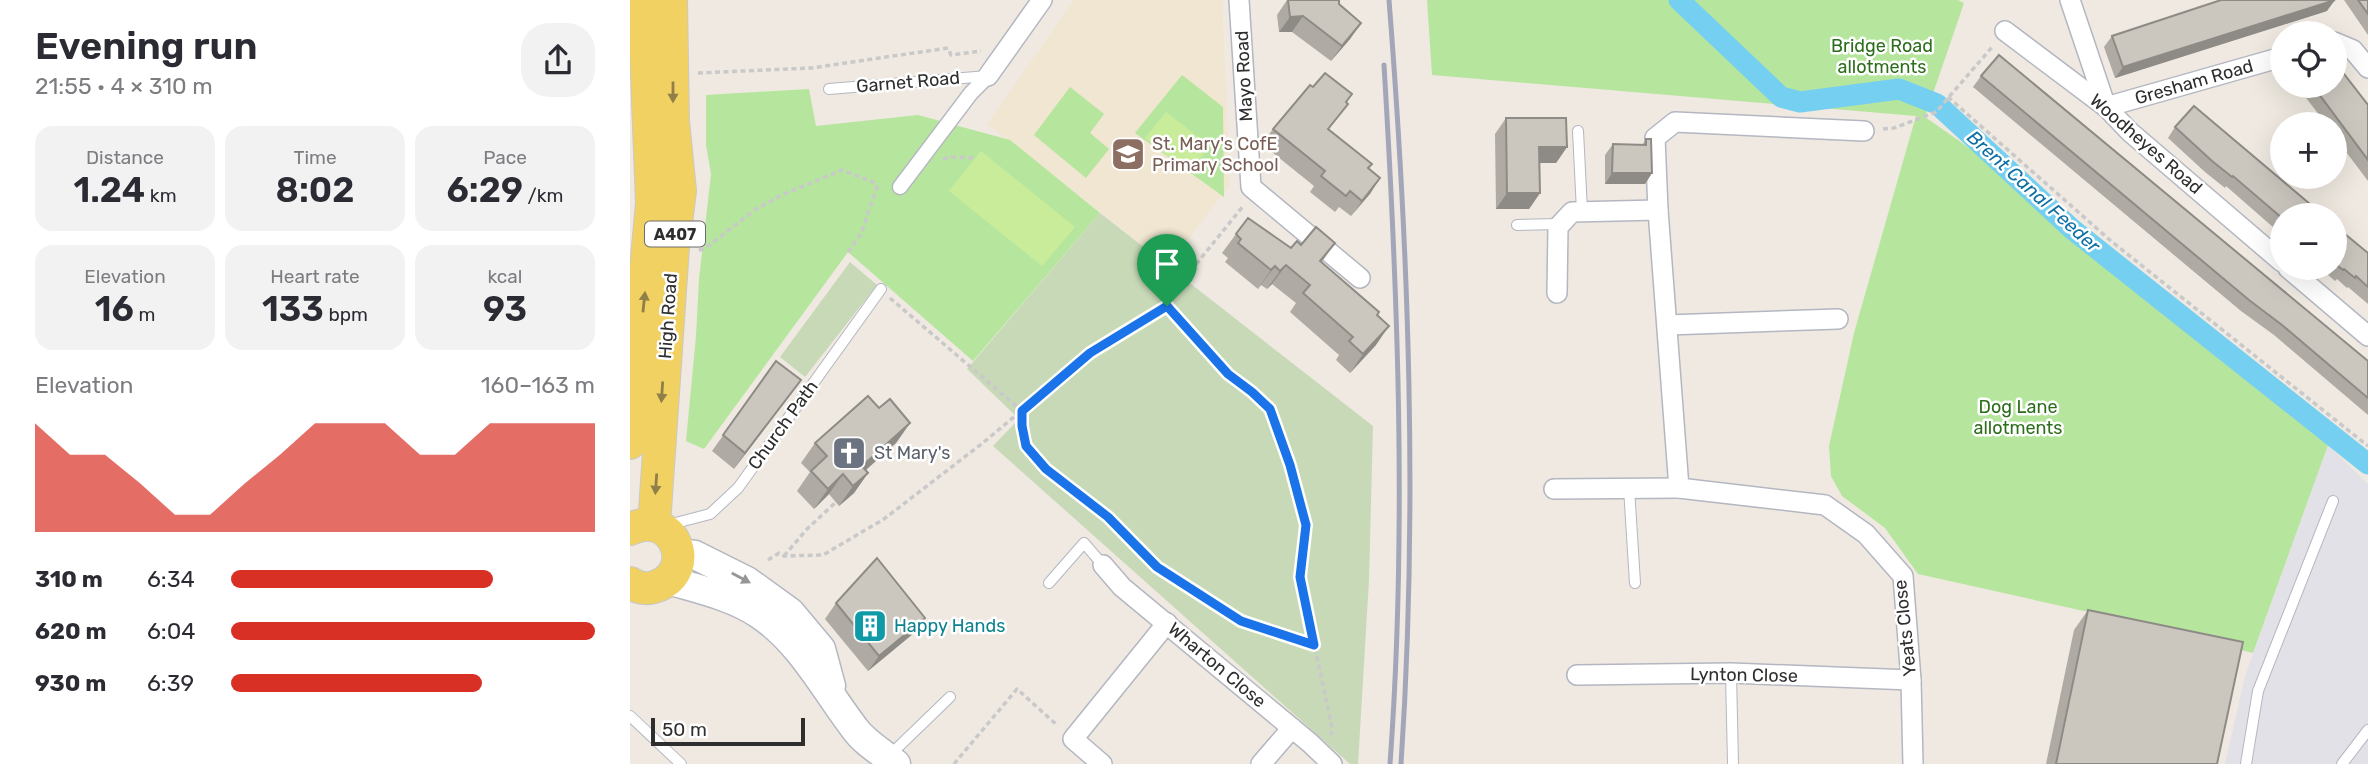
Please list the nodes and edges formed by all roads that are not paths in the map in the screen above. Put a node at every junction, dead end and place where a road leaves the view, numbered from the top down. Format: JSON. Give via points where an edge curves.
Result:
{"nodes":[{"id":1,"x":1042,"y":0,"type":"edge"},
{"id":2,"x":1239,"y":0,"type":"edge"},
{"id":3,"x":2070,"y":0,"type":"edge"},
{"id":4,"x":658,"y":12,"type":"edge"},
{"id":5,"x":2005,"y":31,"type":"road end"},
{"id":6,"x":2347,"y":47,"type":"edge"},
{"id":7,"x":2270,"y":60,"type":"edge"},
{"id":8,"x":2368,"y":68,"type":"edge"},
{"id":9,"x":988,"y":76,"type":"junction"},
{"id":10,"x":829,"y":89,"type":"dead end"},
{"id":11,"x":2106,"y":107,"type":"junction"},
{"id":12,"x":1578,"y":131,"type":"dead end"},
{"id":13,"x":1864,"y":131,"type":"road end"},
{"id":14,"x":900,"y":187,"type":"dead end"},
{"id":15,"x":1658,"y":210,"type":"junction"},
{"id":16,"x":1582,"y":211,"type":"junction"},
{"id":17,"x":1561,"y":224,"type":"junction"},
{"id":18,"x":1517,"y":225,"type":"dead end"},
{"id":19,"x":2270,"y":252,"type":"edge"},
{"id":20,"x":1360,"y":278,"type":"dead end"},
{"id":21,"x":2302,"y":280,"type":"edge"},
{"id":22,"x":881,"y":289,"type":"road end"},
{"id":23,"x":1557,"y":293,"type":"dead end"},
{"id":24,"x":1838,"y":319,"type":"dead end"},
{"id":25,"x":1668,"y":325,"type":"junction"},
{"id":26,"x":2368,"y":336,"type":"edge"},
{"id":27,"x":630,"y":443,"type":"edge"},
{"id":28,"x":1629,"y":488,"type":"junction"},
{"id":29,"x":1679,"y":488,"type":"junction"},
{"id":30,"x":1554,"y":489,"type":"dead end"},
{"id":31,"x":2333,"y":501,"type":"dead end"},
{"id":32,"x":658,"y":543,"type":"edge"},
{"id":33,"x":1103,"y":565,"type":"joint"},
{"id":34,"x":1049,"y":583,"type":"dead end"},
{"id":35,"x":1634,"y":583,"type":"dead end"},
{"id":36,"x":631,"y":586,"type":"edge"},
{"id":37,"x":1167,"y":623,"type":"junction"},
{"id":38,"x":1731,"y":673,"type":"junction"},
{"id":39,"x":1577,"y":675,"type":"dead end"},
{"id":40,"x":1911,"y":680,"type":"junction"},
{"id":41,"x":950,"y":697,"type":"dead end"},
{"id":42,"x":630,"y":716,"type":"edge"},
{"id":43,"x":1292,"y":728,"type":"junction"},
{"id":44,"x":2368,"y":730,"type":"edge"},
{"id":45,"x":892,"y":761,"type":"edge"},
{"id":46,"x":1331,"y":763,"type":"edge"},
{"id":47,"x":681,"y":764,"type":"edge"},
{"id":48,"x":1102,"y":764,"type":"edge"},
{"id":49,"x":1261,"y":764,"type":"edge"},
{"id":50,"x":1733,"y":764,"type":"edge"},
{"id":51,"x":1913,"y":764,"type":"edge"},
{"id":52,"x":2246,"y":764,"type":"edge"},
{"id":53,"x":2342,"y":764,"type":"edge"}],
"edges":[{"from":1,"to":9,"type":"street","name":"Garnet Road"},
{"from":2,"to":20,"type":"street","name":"Mayo Road","via":[[1251,187]]},
{"from":3,"to":11,"type":"street"},
{"from":27,"to":4,"type":"main road","name":"High Road","number":"A407","one_way":true,"via":[[652,204]]},
{"from":4,"to":32,"type":"main road","name":"High Road","number":"A407","one_way":true,"via":[[680,191],[672,260]]},
{"from":5,"to":11,"type":"street","name":"Woodheyes Road"},
{"from":6,"to":8,"type":"street"},
{"from":7,"to":11,"type":"street","name":"Gresham Road"},
{"from":9,"to":10,"type":"lane","name":"Garnet Road"},
{"from":9,"to":14,"type":"street","name":"Garnet Road"},
{"from":11,"to":19,"type":"street","name":"Woodheyes Road"},
{"from":12,"to":16,"type":"lane"},
{"from":13,"to":15,"type":"street","via":[[1675,122],[1655,138]]},
{"from":15,"to":16,"type":"street"},
{"from":15,"to":25,"type":"street"},
{"from":16,"to":17,"type":"street","via":[[1572,212]]},
{"from":17,"to":18,"type":"lane"},
{"from":17,"to":23,"type":"street"},
{"from":21,"to":26,"type":"street"},
{"from":22,"to":32,"type":"lane","name":"Church Path","via":[[738,488],[710,514]]},
{"from":24,"to":25,"type":"street"},
{"from":25,"to":29,"type":"street"},
{"from":28,"to":29,"type":"street","name":"Yeats Close"},
{"from":28,"to":30,"type":"street","name":"Yeats Close"},
{"from":28,"to":35,"type":"lane"},
{"from":29,"to":40,"type":"street","name":"Yeats Close","via":[[1825,505],[1866,534],[1903,576]]},
{"from":31,"to":52,"type":"lane","via":[[2259,691]]},
{"from":32,"to":36,"type":"main road","via":[[651,588]]},
{"from":32,"to":45,"type":"main road","via":[[747,581],[790,612],[821,649],[833,695],[857,732]]},
{"from":33,"to":34,"type":"lane","via":[[1084,543]]},
{"from":33,"to":37,"type":"street","name":"Wharton Close","via":[[1122,587]]},
{"from":37,"to":43,"type":"street","name":"Wharton Close"},
{"from":37,"to":48,"type":"street","via":[[1073,739]]},
{"from":38,"to":39,"type":"street","name":"Lynton Close"},
{"from":38,"to":40,"type":"street","name":"Lynton Close"},
{"from":38,"to":50,"type":"lane"},
{"from":40,"to":51,"type":"street","name":"Yeats Close"},
{"from":41,"to":45,"type":"lane"},
{"from":42,"to":47,"type":"lane"},
{"from":43,"to":46,"type":"street","name":"Wharton Close"},
{"from":43,"to":49,"type":"street"},
{"from":44,"to":53,"type":"lane"}]}
